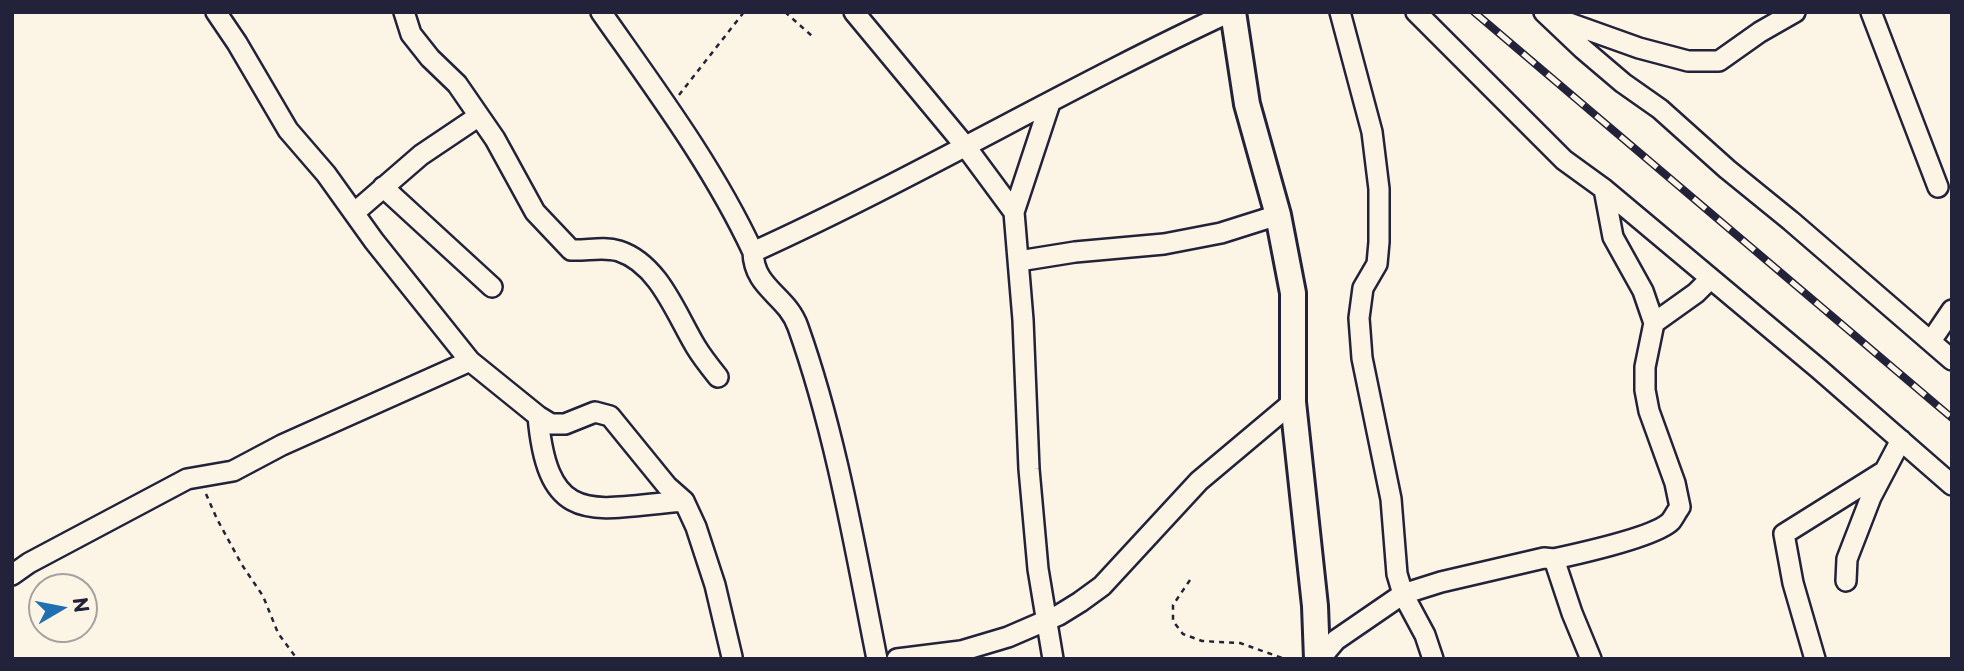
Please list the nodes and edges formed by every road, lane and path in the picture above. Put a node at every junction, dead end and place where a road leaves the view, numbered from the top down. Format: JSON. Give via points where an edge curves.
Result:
{"nodes":[{"id":1,"x":216,"y":12,"type":"edge"},
{"id":2,"x":404,"y":12,"type":"edge"},
{"id":3,"x":601,"y":12,"type":"edge"},
{"id":4,"x":744,"y":12,"type":"edge"},
{"id":5,"x":785,"y":12,"type":"edge"},
{"id":6,"x":853,"y":12,"type":"edge"},
{"id":7,"x":1231,"y":12,"type":"edge"},
{"id":8,"x":1340,"y":12,"type":"edge"},
{"id":9,"x":1416,"y":12,"type":"edge"},
{"id":10,"x":1795,"y":12,"type":"edge"},
{"id":11,"x":1871,"y":12,"type":"edge"},
{"id":12,"x":1547,"y":14,"type":"edge"},
{"id":13,"x":812,"y":36,"type":"dead end"},
{"id":14,"x":1051,"y":103,"type":"junction"},
{"id":15,"x":669,"y":109,"type":"junction"},
{"id":16,"x":479,"y":116,"type":"junction"},
{"id":17,"x":966,"y":147,"type":"junction"},
{"id":18,"x":383,"y":187,"type":"junction"},
{"id":19,"x":1938,"y":187,"type":"dead end"},
{"id":20,"x":1604,"y":189,"type":"junction"},
{"id":21,"x":1014,"y":212,"type":"junction"},
{"id":22,"x":354,"y":213,"type":"junction"},
{"id":23,"x":1278,"y":215,"type":"junction"},
{"id":24,"x":753,"y":252,"type":"junction"},
{"id":25,"x":1019,"y":261,"type":"junction"},
{"id":26,"x":1710,"y":279,"type":"junction"},
{"id":27,"x":492,"y":287,"type":"dead end"},
{"id":28,"x":1952,"y":310,"type":"edge"},
{"id":29,"x":1654,"y":323,"type":"junction"},
{"id":30,"x":1931,"y":341,"type":"junction"},
{"id":31,"x":1952,"y":359,"type":"edge"},
{"id":32,"x":470,"y":361,"type":"junction"},
{"id":33,"x":718,"y":377,"type":"dead end"},
{"id":34,"x":1293,"y":402,"type":"junction"},
{"id":35,"x":538,"y":416,"type":"junction"},
{"id":36,"x":1901,"y":440,"type":"junction"},
{"id":37,"x":1883,"y":472,"type":"junction"},
{"id":38,"x":199,"y":477,"type":"junction"},
{"id":39,"x":1952,"y":485,"type":"edge"},
{"id":40,"x":684,"y":500,"type":"junction"},
{"id":41,"x":1554,"y":559,"type":"junction"},
{"id":42,"x":12,"y":575,"type":"edge"},
{"id":43,"x":1190,"y":580,"type":"dead end"},
{"id":44,"x":1846,"y":581,"type":"dead end"},
{"id":45,"x":1403,"y":594,"type":"junction"},
{"id":46,"x":1045,"y":621,"type":"junction"},
{"id":47,"x":730,"y":658,"type":"edge"},
{"id":48,"x":297,"y":659,"type":"edge"},
{"id":49,"x":877,"y":659,"type":"edge"},
{"id":50,"x":897,"y":659,"type":"edge"},
{"id":51,"x":1052,"y":659,"type":"edge"},
{"id":52,"x":1285,"y":659,"type":"edge"},
{"id":53,"x":1318,"y":659,"type":"edge"},
{"id":54,"x":1433,"y":659,"type":"edge"},
{"id":55,"x":1591,"y":659,"type":"edge"},
{"id":56,"x":1815,"y":659,"type":"edge"}],
"edges":[{"from":1,"to":22,"type":"street","via":[[288,130]]},
{"from":2,"to":16,"type":"street","via":[[411,34]]},
{"from":3,"to":15,"type":"street"},
{"from":4,"to":15,"type":"path"},
{"from":5,"to":13,"type":"path"},
{"from":6,"to":17,"type":"street"},
{"from":7,"to":14,"type":"street"},
{"from":7,"to":23,"type":"street","via":[[1247,104]]},
{"from":8,"to":45,"type":"street","via":[[1372,132],[1379,189],[1377,264],[1363,288],[1359,318],[1362,358],[1391,499],[1396,574]]},
{"from":9,"to":20,"type":"street","via":[[1564,160]]},
{"from":10,"to":12,"type":"street","via":[[1719,61],[1688,61],[1639,48]]},
{"from":11,"to":19,"type":"street"},
{"from":12,"to":30,"type":"street"},
{"from":14,"to":17,"type":"street"},
{"from":14,"to":21,"type":"street"},
{"from":15,"to":24,"type":"street","via":[[737,216]]},
{"from":16,"to":18,"type":"street"},
{"from":16,"to":33,"type":"street","via":[[535,212],[552,232],[571,250],[617,250],[640,262]]},
{"from":17,"to":21,"type":"street"},
{"from":17,"to":24,"type":"street"},
{"from":18,"to":22,"type":"street"},
{"from":18,"to":27,"type":"street"},
{"from":20,"to":26,"type":"street"},
{"from":20,"to":29,"type":"street","via":[[1613,237],[1643,291]]},
{"from":21,"to":25,"type":"street"},
{"from":22,"to":32,"type":"street"},
{"from":23,"to":25,"type":"street","via":[[1164,244]]},
{"from":23,"to":34,"type":"street","via":[[1293,293]]},
{"from":24,"to":49,"type":"street","via":[[760,280],[792,313],[815,380]]},
{"from":25,"to":46,"type":"street","via":[[1029,469]]},
{"from":26,"to":29,"type":"street"},
{"from":26,"to":36,"type":"street"},
{"from":28,"to":30,"type":"street"},
{"from":29,"to":41,"type":"street","via":[[1645,390],[1680,507],[1670,523],[1652,531]]},
{"from":30,"to":31,"type":"street"},
{"from":32,"to":35,"type":"street"},
{"from":32,"to":38,"type":"street","via":[[282,444],[233,471]]},
{"from":34,"to":46,"type":"street","via":[[1199,481],[1102,586]]},
{"from":34,"to":53,"type":"street"},
{"from":35,"to":40,"type":"street","via":[[557,425],[595,412],[610,416],[667,486]]},
{"from":35,"to":40,"type":"street","via":[[540,442],[554,485],[572,500],[603,509]]},
{"from":36,"to":37,"type":"street"},
{"from":36,"to":39,"type":"street"},
{"from":37,"to":44,"type":"street","via":[[1847,559]]},
{"from":37,"to":56,"type":"street","via":[[1784,534]]},
{"from":38,"to":42,"type":"street","via":[[187,479]]},
{"from":38,"to":48,"type":"path","via":[[217,519]]},
{"from":40,"to":47,"type":"street","via":[[715,585]]},
{"from":41,"to":45,"type":"street"},
{"from":41,"to":55,"type":"street"},
{"from":43,"to":52,"type":"path","via":[[1173,605],[1173,621],[1183,634],[1207,642],[1250,645]]},
{"from":45,"to":53,"type":"street","via":[[1336,640]]},
{"from":45,"to":54,"type":"street"},
{"from":46,"to":50,"type":"street","via":[[961,652]]},
{"from":46,"to":51,"type":"street"}]}
